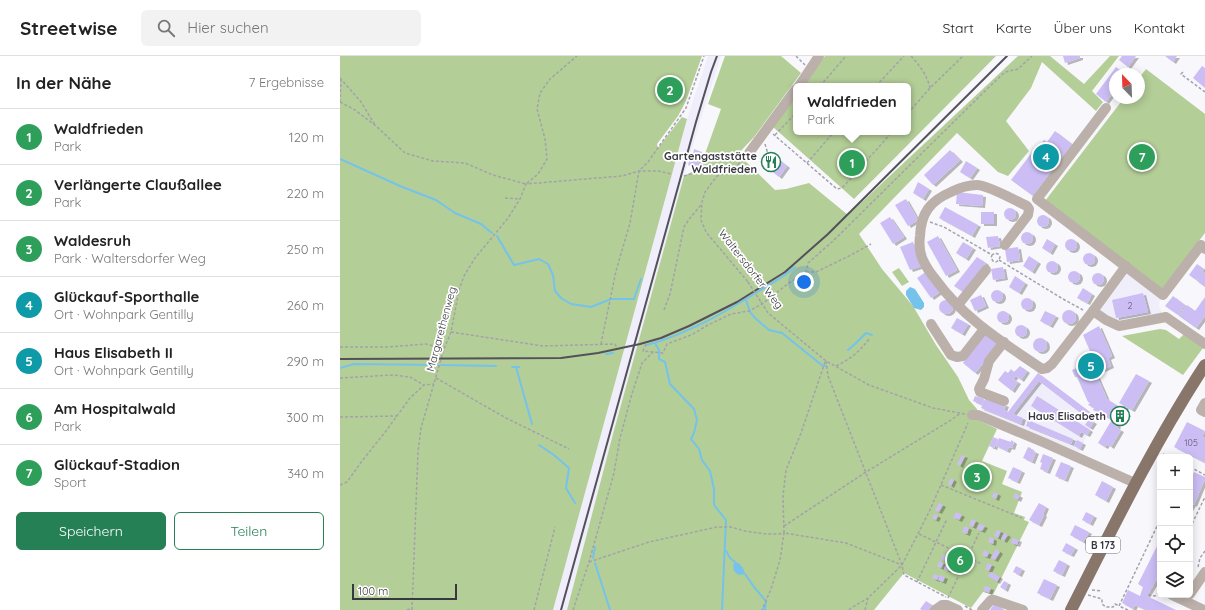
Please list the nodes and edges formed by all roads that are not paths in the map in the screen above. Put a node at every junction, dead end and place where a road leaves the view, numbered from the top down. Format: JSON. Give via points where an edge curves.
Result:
{"nodes":[{"id":1,"x":820,"y":56,"type":"edge"},
{"id":2,"x":800,"y":83,"type":"edge"},
{"id":3,"x":793,"y":94,"type":"edge"},
{"id":4,"x":1106,"y":108,"type":"dead end"},
{"id":5,"x":749,"y":153,"type":"road end"},
{"id":6,"x":1037,"y":199,"type":"junction"},
{"id":7,"x":1027,"y":206,"type":"junction"},
{"id":8,"x":1204,"y":244,"type":"edge"},
{"id":9,"x":1005,"y":245,"type":"dead end"},
{"id":10,"x":1126,"y":266,"type":"junction"},
{"id":11,"x":986,"y":270,"type":"dead end"},
{"id":12,"x":958,"y":305,"type":"junction"},
{"id":13,"x":1093,"y":312,"type":"junction"},
{"id":14,"x":930,"y":324,"type":"dead end"},
{"id":15,"x":984,"y":329,"type":"junction"},
{"id":16,"x":1004,"y":342,"type":"junction"},
{"id":17,"x":1205,"y":344,"type":"edge"},
{"id":18,"x":1205,"y":365,"type":"edge"},
{"id":19,"x":1004,"y":401,"type":"dead end"},
{"id":20,"x":1205,"y":403,"type":"edge"},
{"id":21,"x":1205,"y":412,"type":"edge"},
{"id":22,"x":972,"y":415,"type":"road end"},
{"id":23,"x":1135,"y":483,"type":"junction"},
{"id":24,"x":1204,"y":574,"type":"edge"},
{"id":25,"x":1193,"y":590,"type":"edge"},
{"id":26,"x":1189,"y":598,"type":"edge"},
{"id":27,"x":959,"y":606,"type":"edge"},
{"id":28,"x":1073,"y":609,"type":"edge"},
{"id":29,"x":935,"y":610,"type":"edge"},
{"id":30,"x":982,"y":610,"type":"edge"},
{"id":31,"x":1020,"y":610,"type":"edge"},
{"id":32,"x":1204,"y":610,"type":"edge"}],
"edges":[{"from":1,"to":2,"type":"street"},
{"from":3,"to":5,"type":"street","via":[[771,132]]},
{"from":4,"to":6,"type":"street"},
{"from":6,"to":7,"type":"street"},
{"from":6,"to":10,"type":"street"},
{"from":7,"to":9,"type":"street","via":[[1028,215]]},
{"from":7,"to":12,"type":"street","via":[[988,188],[970,185],[941,196],[929,208],[920,231],[919,248],[922,260],[943,290]]},
{"from":8,"to":10,"type":"street","via":[[1163,295]]},
{"from":10,"to":13,"type":"street"},
{"from":11,"to":12,"type":"street"},
{"from":12,"to":15,"type":"street"},
{"from":13,"to":16,"type":"street","via":[[1047,368],[1042,369]]},
{"from":13,"to":17,"type":"street","via":[[1119,326],[1166,317]]},
{"from":14,"to":15,"type":"street","via":[[951,355],[957,357],[963,356]]},
{"from":15,"to":16,"type":"street"},
{"from":16,"to":19,"type":"street","via":[[989,361],[979,390]]},
{"from":18,"to":23,"type":"main road","number":"B 173"},
{"from":20,"to":21,"type":"street","via":[[1201,410]]},
{"from":22,"to":23,"type":"street","via":[[978,415]]},
{"from":23,"to":28,"type":"main road","number":"B 173"},
{"from":24,"to":25,"type":"street"},
{"from":26,"to":32,"type":"street"},
{"from":27,"to":29,"type":"street","via":[[942,605]]},
{"from":30,"to":31,"type":"street","via":[[991,600]]}]}
